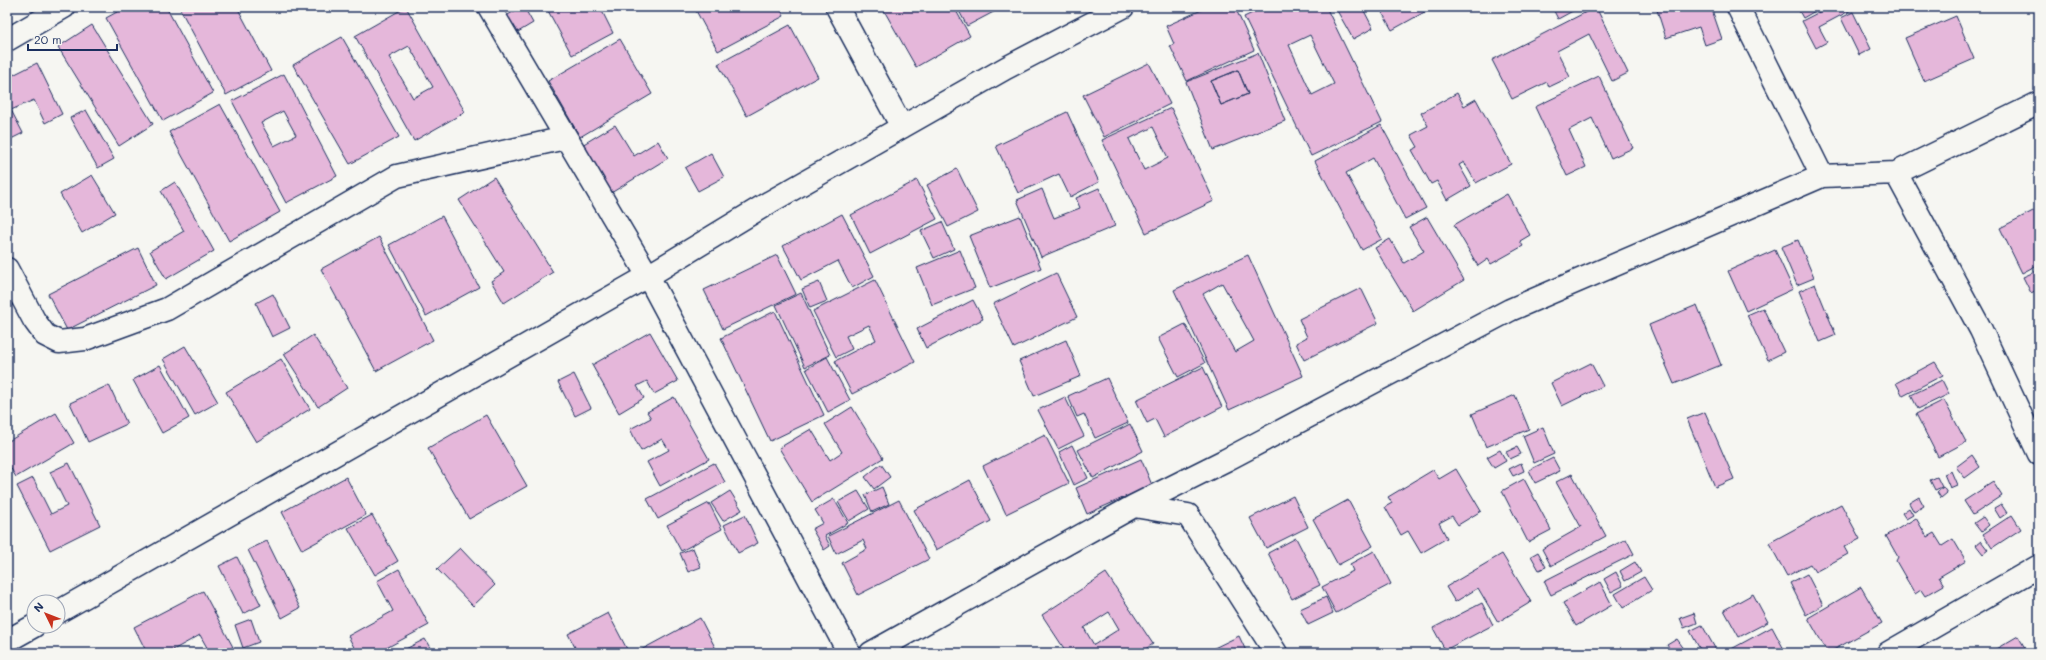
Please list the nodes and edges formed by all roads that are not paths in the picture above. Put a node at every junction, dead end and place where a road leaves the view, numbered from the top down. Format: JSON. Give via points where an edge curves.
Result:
{"nodes":[{"id":1,"x":64,"y":7,"type":"edge"},
{"id":2,"x":489,"y":7,"type":"edge"},
{"id":3,"x":837,"y":7,"type":"edge"},
{"id":4,"x":1122,"y":7,"type":"edge"},
{"id":5,"x":1738,"y":7,"type":"edge"},
{"id":6,"x":7,"y":40,"type":"edge"},
{"id":7,"x":2039,"y":104,"type":"edge"},
{"id":8,"x":902,"y":127,"type":"junction"},
{"id":9,"x":565,"y":138,"type":"junction"},
{"id":10,"x":1896,"y":173,"type":"junction"},
{"id":11,"x":1822,"y":176,"type":"junction"},
{"id":12,"x":7,"y":269,"type":"edge"},
{"id":13,"x":648,"y":276,"type":"junction"},
{"id":14,"x":2039,"y":454,"type":"edge"},
{"id":15,"x":1134,"y":506,"type":"junction"},
{"id":16,"x":2039,"y":566,"type":"edge"},
{"id":17,"x":66,"y":607,"type":"edge"},
{"id":18,"x":26,"y":630,"type":"edge"},
{"id":19,"x":7,"y":641,"type":"edge"},
{"id":20,"x":849,"y":653,"type":"edge"},
{"id":21,"x":871,"y":653,"type":"edge"},
{"id":22,"x":1276,"y":653,"type":"edge"},
{"id":23,"x":1888,"y":653,"type":"edge"}],
"edges":[{"from":1,"to":6,"type":"street"},
{"from":2,"to":9,"type":"street"},
{"from":3,"to":8,"type":"street"},
{"from":4,"to":8,"type":"street"},
{"from":5,"to":11,"type":"street"},
{"from":7,"to":10,"type":"street"},
{"from":8,"to":13,"type":"street","via":[[770,202]]},
{"from":9,"to":12,"type":"street","via":[[397,176],[167,309],[85,339],[59,342],[45,335],[34,320]]},
{"from":9,"to":13,"type":"street"},
{"from":10,"to":11,"type":"street"},
{"from":10,"to":14,"type":"street","via":[[1981,330]]},
{"from":11,"to":15,"type":"street","via":[[1510,310]]},
{"from":13,"to":17,"type":"street"},
{"from":13,"to":20,"type":"street"},
{"from":15,"to":21,"type":"street"},
{"from":15,"to":22,"type":"street","via":[[1188,515]]},
{"from":16,"to":23,"type":"street"},
{"from":18,"to":19,"type":"street"}]}
